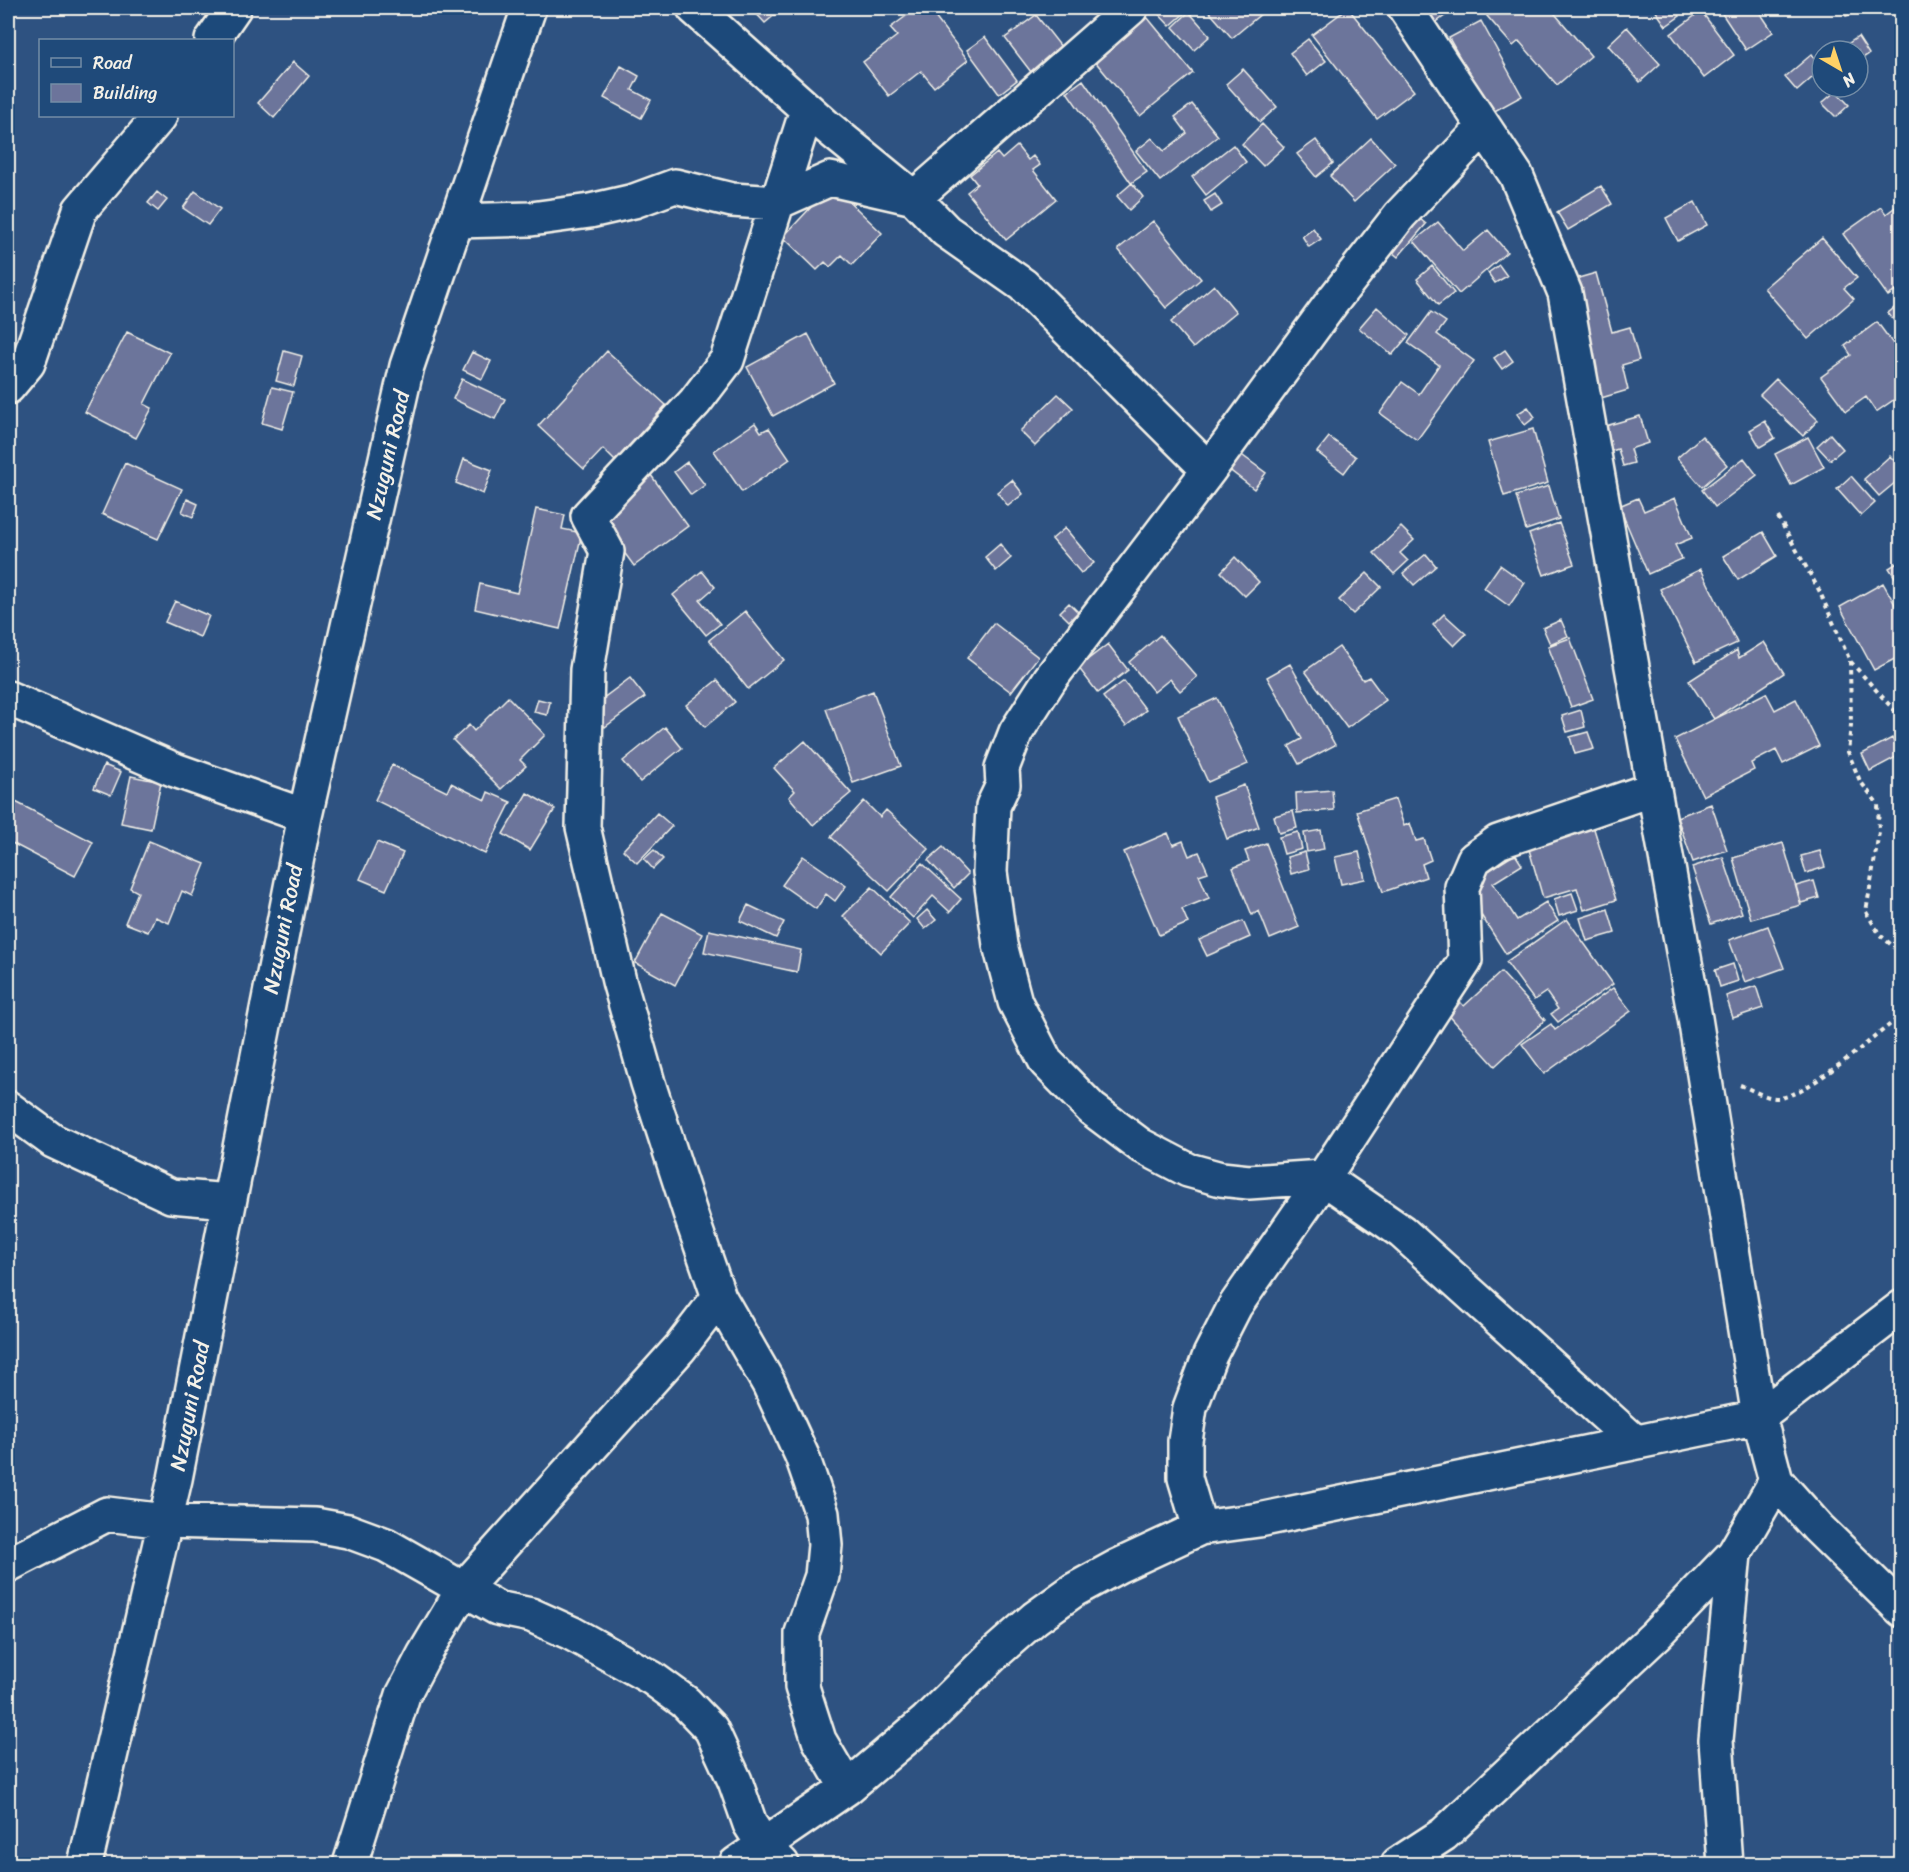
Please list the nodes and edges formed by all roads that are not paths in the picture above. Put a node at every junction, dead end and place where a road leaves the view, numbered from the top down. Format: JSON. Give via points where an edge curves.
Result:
{"nodes":[{"id":1,"x":234,"y":8,"type":"edge"},
{"id":2,"x":529,"y":8,"type":"edge"},
{"id":3,"x":694,"y":8,"type":"edge"},
{"id":4,"x":1131,"y":8,"type":"edge"},
{"id":5,"x":1405,"y":8,"type":"edge"},
{"id":6,"x":213,"y":39,"type":"edge"},
{"id":7,"x":807,"y":110,"type":"junction"},
{"id":8,"x":159,"y":117,"type":"edge"},
{"id":9,"x":1484,"y":127,"type":"junction"},
{"id":10,"x":914,"y":198,"type":"junction"},
{"id":11,"x":776,"y":203,"type":"junction"},
{"id":12,"x":456,"y":221,"type":"junction"},
{"id":13,"x":8,"y":387,"type":"edge"},
{"id":14,"x":1209,"y":470,"type":"junction"},
{"id":15,"x":8,"y":698,"type":"edge"},
{"id":16,"x":1653,"y":789,"type":"junction"},
{"id":17,"x":305,"y":816,"type":"junction"},
{"id":18,"x":8,"y":1108,"type":"edge"},
{"id":19,"x":1322,"y":1177,"type":"junction"},
{"id":20,"x":228,"y":1201,"type":"junction"},
{"id":21,"x":719,"y":1297,"type":"junction"},
{"id":22,"x":1902,"y":1307,"type":"edge"},
{"id":23,"x":1759,"y":1417,"type":"junction"},
{"id":24,"x":1634,"y":1441,"type":"junction"},
{"id":25,"x":1776,"y":1481,"type":"junction"},
{"id":26,"x":165,"y":1521,"type":"junction"},
{"id":27,"x":1200,"y":1528,"type":"junction"},
{"id":28,"x":1734,"y":1554,"type":"junction"},
{"id":29,"x":8,"y":1565,"type":"edge"},
{"id":30,"x":464,"y":1588,"type":"junction"},
{"id":31,"x":1902,"y":1610,"type":"edge"},
{"id":32,"x":847,"y":1788,"type":"junction"},
{"id":33,"x":773,"y":1855,"type":"edge"},
{"id":34,"x":86,"y":1864,"type":"edge"},
{"id":35,"x":350,"y":1864,"type":"edge"},
{"id":36,"x":736,"y":1864,"type":"edge"},
{"id":37,"x":1398,"y":1864,"type":"edge"},
{"id":38,"x":1725,"y":1864,"type":"edge"}],
"edges":[{"from":1,"to":6,"type":"street"},
{"from":2,"to":12,"type":"street","name":"Nzuguni Road"},
{"from":3,"to":7,"type":"street"},
{"from":4,"to":10,"type":"street"},
{"from":5,"to":9,"type":"street"},
{"from":7,"to":10,"type":"street"},
{"from":7,"to":11,"type":"street"},
{"from":8,"to":13,"type":"street","via":[[80,210],[28,363]]},
{"from":9,"to":14,"type":"street","via":[[1400,215]]},
{"from":9,"to":16,"type":"street","via":[[1516,175],[1565,292]]},
{"from":10,"to":11,"type":"street","via":[[830,178]]},
{"from":10,"to":14,"type":"street","via":[[946,231],[1023,285]]},
{"from":11,"to":12,"type":"street","via":[[732,200],[675,186],[590,211],[531,219]]},
{"from":11,"to":21,"type":"street","via":[[770,233],[728,360],[695,402],[588,516],[607,551],[587,670],[583,826],[598,900],[648,1083]]},
{"from":12,"to":17,"type":"street","name":"Nzuguni Road","via":[[407,366]]},
{"from":14,"to":19,"type":"street","via":[[1050,679],[1016,732],[1002,768],[1003,785],[993,806],[990,872],[1000,945],[1015,1002],[1046,1062],[1114,1127],[1188,1170],[1221,1179],[1249,1182]]},
{"from":15,"to":17,"type":"street","via":[[175,770]]},
{"from":16,"to":19,"type":"street","via":[[1498,842],[1474,859],[1462,887],[1465,962]]},
{"from":16,"to":23,"type":"street","via":[[1704,1072]]},
{"from":17,"to":20,"type":"street","name":"Nzuguni Road"},
{"from":18,"to":20,"type":"street","via":[[53,1141],[171,1196]]},
{"from":19,"to":24,"type":"street","via":[[1402,1232]]},
{"from":19,"to":27,"type":"street","via":[[1235,1306],[1210,1355],[1190,1408],[1185,1479]]},
{"from":20,"to":26,"type":"street","name":"Nzuguni Road"},
{"from":21,"to":30,"type":"street","via":[[680,1348]]},
{"from":21,"to":32,"type":"street","via":[[769,1384],[802,1456],[822,1514],[822,1576],[802,1633],[802,1688],[819,1740]]},
{"from":22,"to":23,"type":"street"},
{"from":23,"to":24,"type":"street"},
{"from":23,"to":25,"type":"street"},
{"from":24,"to":27,"type":"street","via":[[1259,1520]]},
{"from":25,"to":28,"type":"street"},
{"from":25,"to":31,"type":"street"},
{"from":26,"to":29,"type":"street","via":[[107,1514]]},
{"from":26,"to":30,"type":"street","via":[[315,1525],[348,1531],[386,1545]]},
{"from":26,"to":34,"type":"street","name":"Nzuguni Road"},
{"from":27,"to":32,"type":"street","via":[[1074,1590],[1035,1618],[926,1721]]},
{"from":28,"to":37,"type":"street","via":[[1516,1769],[1444,1834]]},
{"from":28,"to":38,"type":"street","via":[[1716,1740]]},
{"from":30,"to":33,"type":"street","via":[[497,1608],[531,1615],[571,1633],[652,1678],[685,1702],[711,1729],[750,1824]]},
{"from":30,"to":35,"type":"street","via":[[403,1695]]},
{"from":32,"to":33,"type":"street"},
{"from":33,"to":36,"type":"street"}]}
